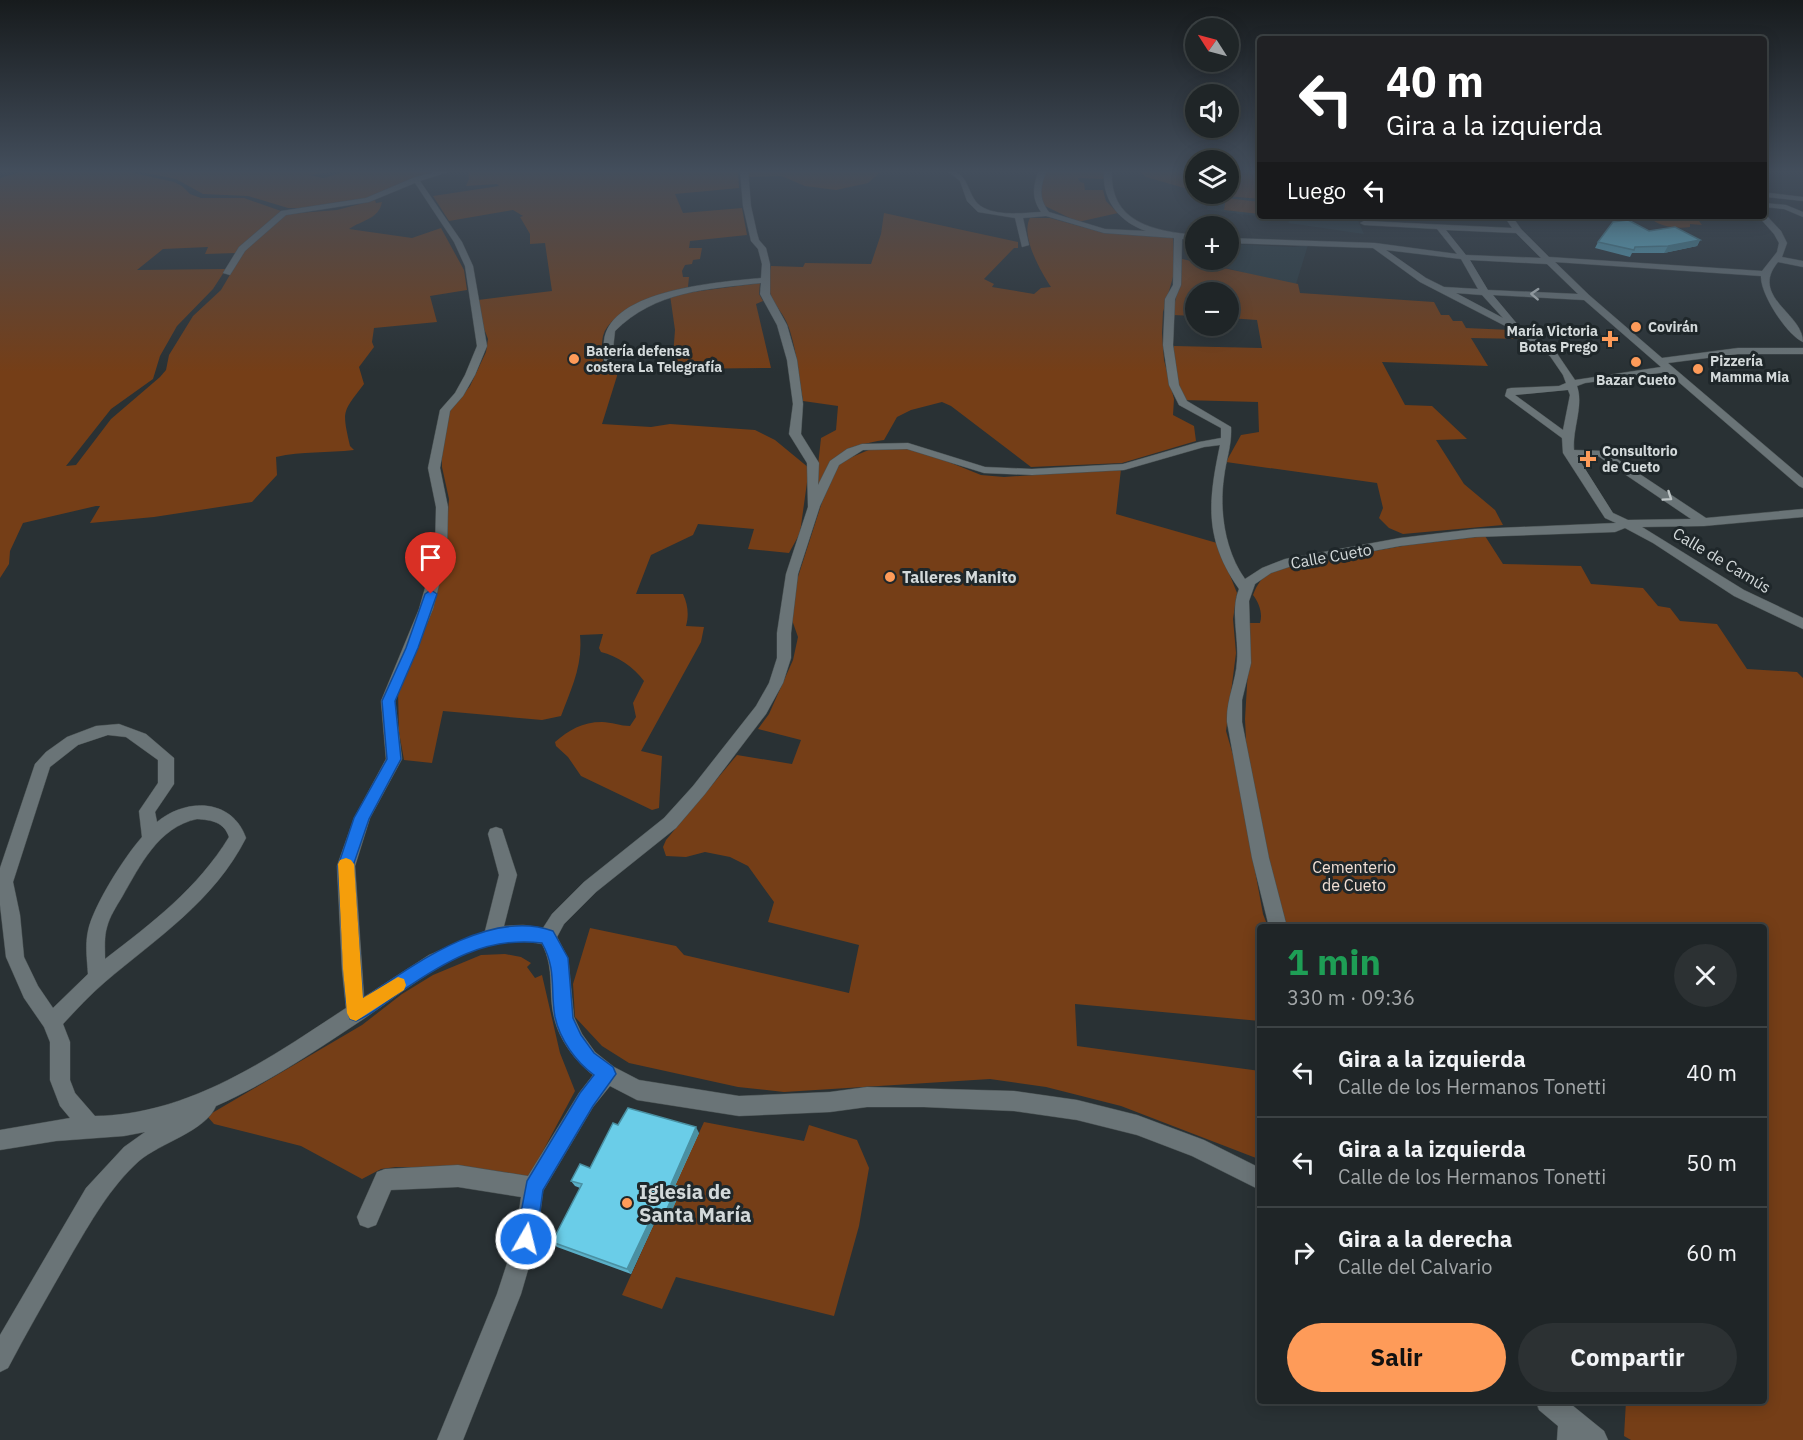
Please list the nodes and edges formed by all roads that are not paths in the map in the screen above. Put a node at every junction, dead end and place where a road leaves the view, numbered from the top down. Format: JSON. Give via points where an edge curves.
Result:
{"nodes":[{"id":1,"x":256,"y":237,"type":"edge"},
{"id":2,"x":455,"y":237,"type":"edge"},
{"id":3,"x":754,"y":237,"type":"edge"},
{"id":4,"x":1024,"y":237,"type":"edge"},
{"id":5,"x":1178,"y":237,"type":"edge"},
{"id":6,"x":1371,"y":237,"type":"edge"},
{"id":7,"x":1448,"y":237,"type":"edge"},
{"id":8,"x":1524,"y":237,"type":"edge"},
{"id":9,"x":1780,"y":237,"type":"edge"},
{"id":10,"x":1239,"y":240,"type":"edge"},
{"id":11,"x":1025,"y":244,"type":"dead end"},
{"id":12,"x":1375,"y":246,"type":"junction"},
{"id":13,"x":1464,"y":256,"type":"junction"},
{"id":14,"x":1778,"y":259,"type":"junction"},
{"id":15,"x":1547,"y":260,"type":"junction"},
{"id":16,"x":1803,"y":264,"type":"edge"},
{"id":17,"x":227,"y":273,"type":"dead end"},
{"id":18,"x":1765,"y":276,"type":"junction"},
{"id":19,"x":765,"y":280,"type":"junction"},
{"id":20,"x":1439,"y":290,"type":"junction"},
{"id":21,"x":1484,"y":291,"type":"junction"},
{"id":22,"x":1586,"y":297,"type":"junction"},
{"id":23,"x":1520,"y":330,"type":"junction"},
{"id":24,"x":1803,"y":339,"type":"edge"},
{"id":25,"x":1803,"y":351,"type":"edge"},
{"id":26,"x":1659,"y":361,"type":"junction"},
{"id":27,"x":611,"y":365,"type":"dead end"},
{"id":28,"x":1669,"y":369,"type":"junction"},
{"id":29,"x":1572,"y":384,"type":"junction"},
{"id":30,"x":1567,"y":436,"type":"junction"},
{"id":31,"x":1226,"y":441,"type":"junction"},
{"id":32,"x":1569,"y":453,"type":"junction"},
{"id":33,"x":1803,"y":468,"type":"edge"},
{"id":34,"x":1787,"y":471,"type":"junction"},
{"id":35,"x":1803,"y":484,"type":"edge"},
{"id":36,"x":814,"y":507,"type":"junction"},
{"id":37,"x":1803,"y":513,"type":"edge"},
{"id":38,"x":1704,"y":522,"type":"junction"},
{"id":39,"x":1625,"y":524,"type":"junction"},
{"id":40,"x":1245,"y":588,"type":"junction"},
{"id":41,"x":1803,"y":624,"type":"edge"},
{"id":42,"x":495,"y":834,"type":"dead end"},
{"id":43,"x":150,"y":836,"type":"junction"},
{"id":44,"x":2,"y":881,"type":"edge"},
{"id":45,"x":1277,"y":924,"type":"edge"},
{"id":46,"x":548,"y":936,"type":"junction"},
{"id":47,"x":492,"y":937,"type":"junction"},
{"id":48,"x":97,"y":977,"type":"junction"},
{"id":49,"x":356,"y":1013,"type":"junction"},
{"id":50,"x":52,"y":1022,"type":"junction"},
{"id":51,"x":607,"y":1074,"type":"junction"},
{"id":52,"x":216,"y":1096,"type":"junction"},
{"id":53,"x":90,"y":1127,"type":"junction"},
{"id":54,"x":0,"y":1140,"type":"edge"},
{"id":55,"x":1257,"y":1177,"type":"edge"},
{"id":56,"x":534,"y":1188,"type":"junction"},
{"id":57,"x":368,"y":1217,"type":"dead end"},
{"id":58,"x":0,"y":1360,"type":"edge"},
{"id":59,"x":1550,"y":1404,"type":"edge"},
{"id":60,"x":1570,"y":1431,"type":"edge"},
{"id":61,"x":450,"y":1440,"type":"edge"},
{"id":62,"x":1595,"y":1440,"type":"edge"}],
"edges":[{"from":1,"to":17,"type":"street","via":[[242,249]]},
{"from":2,"to":49,"type":"street","via":[[469,266],[482,346],[441,426],[434,468],[442,507],[441,553],[426,609],[388,701],[394,759],[362,818],[345,866]]},
{"from":3,"to":19,"type":"street","via":[[762,248]]},
{"from":4,"to":11,"type":"street"},
{"from":5,"to":31,"type":"street","via":[[1177,285],[1170,299],[1169,315],[1174,385],[1183,403],[1226,427]]},
{"from":6,"to":12,"type":"street"},
{"from":7,"to":13,"type":"street"},
{"from":8,"to":15,"type":"street"},
{"from":9,"to":14,"type":"street","via":[[1783,243]]},
{"from":10,"to":12,"type":"street"},
{"from":12,"to":13,"type":"street"},
{"from":12,"to":20,"type":"street"},
{"from":13,"to":15,"type":"street"},
{"from":13,"to":21,"type":"street"},
{"from":14,"to":16,"type":"street"},
{"from":14,"to":18,"type":"street"},
{"from":15,"to":18,"type":"street","via":[[1730,270]]},
{"from":15,"to":22,"type":"street"},
{"from":18,"to":24,"type":"street","via":[[1771,298]]},
{"from":19,"to":27,"type":"street","via":[[673,293],[631,311],[610,330],[607,358]]},
{"from":19,"to":36,"type":"street","via":[[766,299],[788,339],[798,404],[795,435],[813,464]]},
{"from":20,"to":21,"type":"street"},
{"from":20,"to":23,"type":"street"},
{"from":22,"to":21,"type":"street","one_way":true},
{"from":21,"to":23,"type":"street"},
{"from":22,"to":26,"type":"street"},
{"from":23,"to":29,"type":"street","via":[[1553,354]]},
{"from":25,"to":26,"type":"street","via":[[1738,351]]},
{"from":26,"to":28,"type":"street"},
{"from":28,"to":29,"type":"street"},
{"from":28,"to":34,"type":"street"},
{"from":29,"to":30,"type":"street","name":"Calle de Camús","via":[[1574,400]]},
{"from":29,"to":30,"type":"street","via":[[1562,389],[1509,393],[1556,432]]},
{"from":30,"to":32,"type":"street","name":"Calle de Camús"},
{"from":31,"to":36,"type":"street","via":[[1125,466],[1032,472],[984,470],[908,446],[862,447],[834,463]]},
{"from":31,"to":40,"type":"street","via":[[1218,480],[1217,514],[1231,568]]},
{"from":32,"to":38,"type":"street","one_way":true,"via":[[1601,453]]},
{"from":32,"to":39,"type":"street","name":"Calle de Camús","via":[[1609,515]]},
{"from":33,"to":34,"type":"street"},
{"from":34,"to":35,"type":"street"},
{"from":36,"to":46,"type":"street","via":[[792,574],[784,658],[761,710],[680,812],[591,887],[558,919]]},
{"from":37,"to":38,"type":"street","name":"Calle de Camús"},
{"from":38,"to":39,"type":"street","name":"Calle de Camús"},
{"from":39,"to":40,"type":"street","name":"Calle Cueto","via":[[1615,528],[1505,531],[1400,542],[1290,562],[1262,573]]},
{"from":39,"to":41,"type":"street","name":"Calle de Camús","via":[[1658,540],[1739,593]]},
{"from":40,"to":45,"type":"street","via":[[1244,663],[1234,709],[1260,855]]},
{"from":42,"to":47,"type":"street","via":[[508,875]]},
{"from":43,"to":44,"type":"street","via":[[147,811],[166,784],[166,758],[131,733],[117,729],[81,736],[52,754],[44,764]]},
{"from":43,"to":48,"type":"street","via":[[100,919],[96,938]]},
{"from":43,"to":48,"type":"street","via":[[185,814],[207,812],[223,816],[235,828],[238,838],[224,863],[197,894]]},
{"from":44,"to":50,"type":"street","via":[[11,915],[15,957],[31,992]]},
{"from":46,"to":47,"type":"street","via":[[519,933]]},
{"from":46,"to":51,"type":"street","via":[[559,958],[564,1018],[588,1059]]},
{"from":47,"to":49,"type":"street","via":[[455,950],[418,970]]},
{"from":48,"to":50,"type":"street"},
{"from":49,"to":52,"type":"street"},
{"from":50,"to":53,"type":"street","via":[[60,1042],[60,1080],[67,1099]]},
{"from":51,"to":55,"type":"street","via":[[638,1090],[739,1106],[924,1096],[1014,1101],[1077,1110],[1137,1125],[1197,1147]]},
{"from":51,"to":56,"type":"street","via":[[586,1100]]},
{"from":52,"to":53,"type":"street","via":[[133,1125]]},
{"from":52,"to":58,"type":"street","via":[[187,1121],[131,1154],[94,1196]]},
{"from":53,"to":54,"type":"street","via":[[39,1131]]},
{"from":56,"to":57,"type":"street","via":[[458,1176],[386,1180]]},
{"from":56,"to":61,"type":"street","via":[[526,1239],[502,1314]]},
{"from":59,"to":60,"type":"street"},
{"from":60,"to":62,"type":"street"}]}
